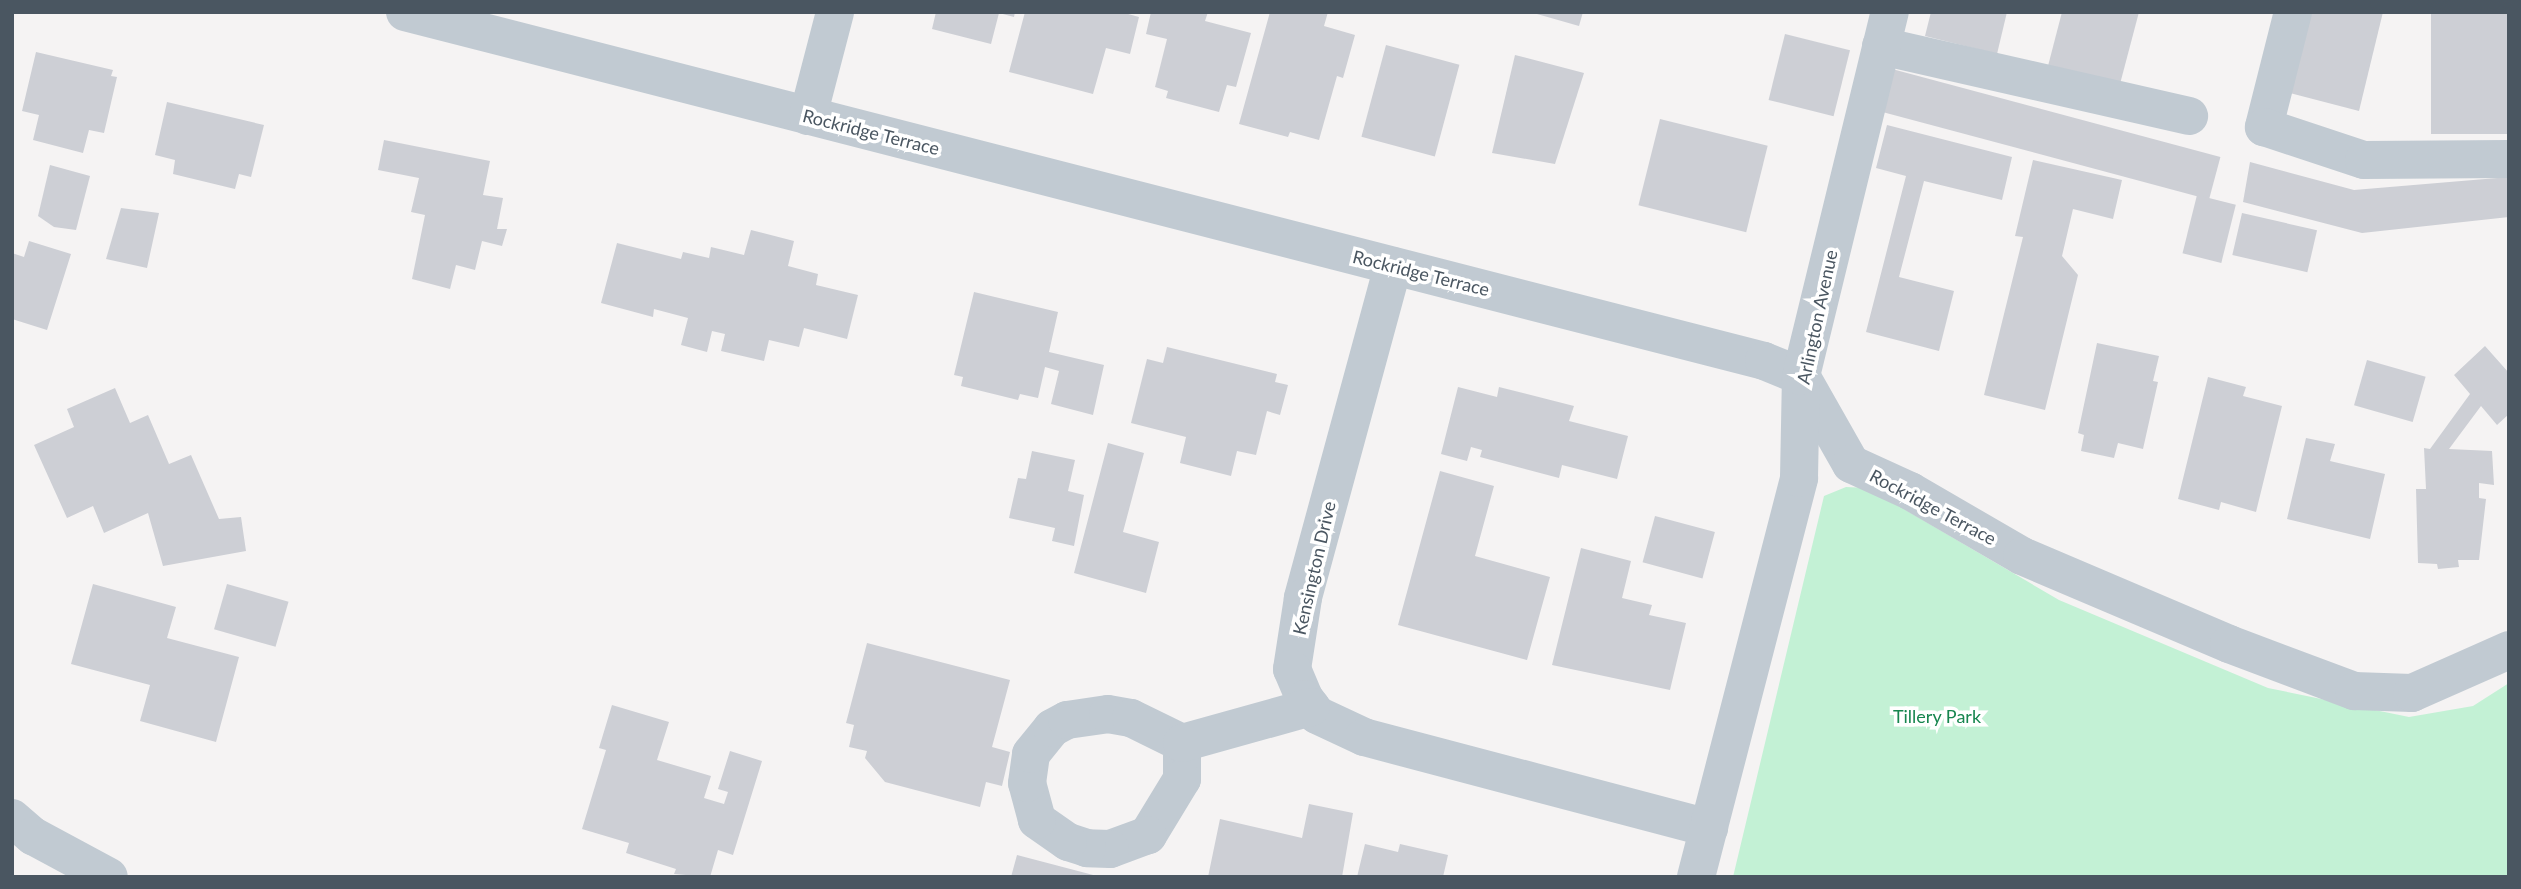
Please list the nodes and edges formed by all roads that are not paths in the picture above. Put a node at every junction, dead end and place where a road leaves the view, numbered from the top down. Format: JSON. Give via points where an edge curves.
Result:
{"nodes":[{"id":1,"x":405,"y":12,"type":"edge"},
{"id":2,"x":835,"y":12,"type":"edge"},
{"id":3,"x":2293,"y":12,"type":"edge"},
{"id":4,"x":1885,"y":29,"type":"edge"},
{"id":5,"x":808,"y":116,"type":"junction"},
{"id":6,"x":2189,"y":116,"type":"dead end"},
{"id":7,"x":2509,"y":159,"type":"edge"},
{"id":8,"x":1393,"y":266,"type":"junction"},
{"id":9,"x":1801,"y":376,"type":"junction"},
{"id":10,"x":2509,"y":650,"type":"edge"},
{"id":11,"x":1311,"y":707,"type":"junction"},
{"id":12,"x":1182,"y":743,"type":"dead end"},
{"id":13,"x":12,"y":818,"type":"edge"},
{"id":14,"x":1709,"y":828,"type":"junction"},
{"id":15,"x":109,"y":877,"type":"edge"},
{"id":16,"x":1696,"y":877,"type":"edge"}],
"edges":[{"from":1,"to":5,"type":"street","name":"Rockridge Terrace"},
{"from":2,"to":5,"type":"street"},
{"from":3,"to":7,"type":"street","via":[[2264,127],[2364,160]]},
{"from":4,"to":6,"type":"street"},
{"from":4,"to":9,"type":"street","name":"Arlington Avenue"},
{"from":5,"to":8,"type":"street","name":"Rockridge Terrace"},
{"from":8,"to":9,"type":"street","name":"Rockridge Terrace","via":[[1764,361]]},
{"from":8,"to":11,"type":"street","name":"Kensington Drive","via":[[1303,598],[1292,669]]},
{"from":9,"to":10,"type":"street","name":"Rockridge Terrace","via":[[1851,464],[1910,491],[2022,556],[2229,644],[2354,691],[2412,693]]},
{"from":9,"to":14,"type":"street","name":"Arlington Avenue","via":[[1799,478]]},
{"from":11,"to":12,"type":"street"},
{"from":11,"to":14,"type":"street","via":[[1317,715],[1364,737]]},
{"from":13,"to":15,"type":"street","via":[[33,836]]},
{"from":14,"to":16,"type":"street","name":"Arlington Avenue"}]}
